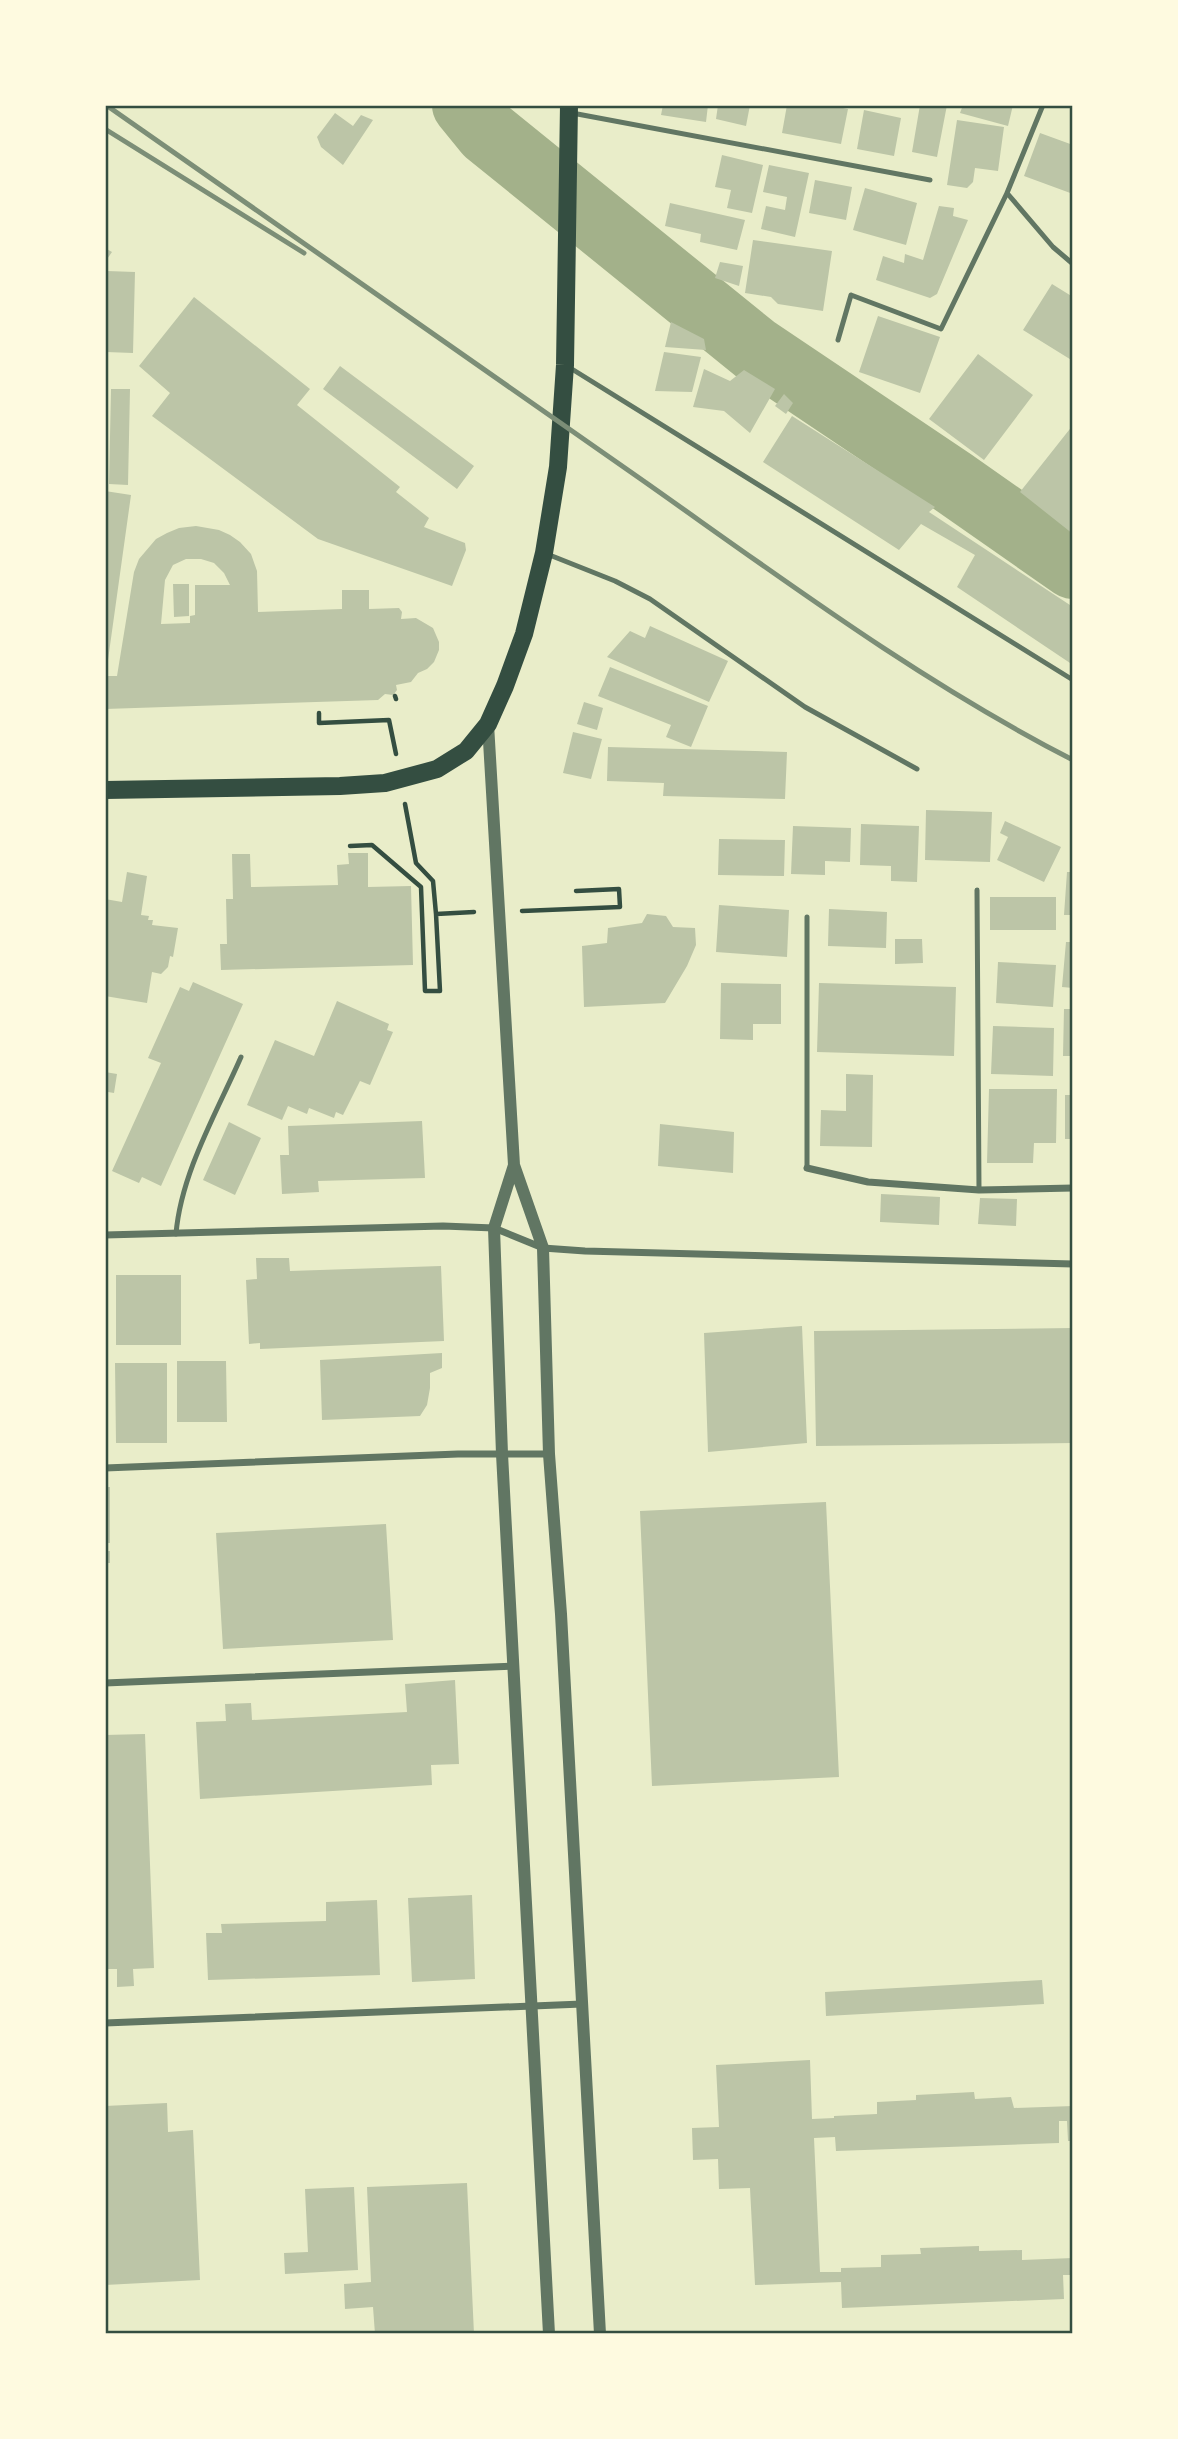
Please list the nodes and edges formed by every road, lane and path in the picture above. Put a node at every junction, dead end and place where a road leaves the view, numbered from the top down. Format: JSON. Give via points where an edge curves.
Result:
{"nodes":[{"id":1,"x":1043,"y":105,"type":"edge"},
{"id":2,"x":569,"y":109,"type":"edge"},
{"id":3,"x":930,"y":180,"type":"dead end"},
{"id":4,"x":1007,"y":193,"type":"junction"},
{"id":5,"x":1073,"y":264,"type":"edge"},
{"id":6,"x":838,"y":340,"type":"dead end"},
{"id":7,"x":565,"y":365,"type":"junction"},
{"id":8,"x":544,"y":553,"type":"junction"},
{"id":9,"x":1073,"y":680,"type":"edge"},
{"id":10,"x":319,"y":713,"type":"dead end"},
{"id":11,"x":488,"y":724,"type":"junction"},
{"id":12,"x":397,"y":759,"type":"dead end"},
{"id":13,"x":917,"y":769,"type":"dead end"},
{"id":14,"x":105,"y":790,"type":"edge"},
{"id":15,"x":404,"y":798,"type":"dead end"},
{"id":16,"x":350,"y":846,"type":"dead end"},
{"id":17,"x":976,"y":890,"type":"dead end"},
{"id":18,"x":576,"y":891,"type":"dead end"},
{"id":19,"x":517,"y":911,"type":"dead end"},
{"id":20,"x":477,"y":912,"type":"dead end"},
{"id":21,"x":436,"y":916,"type":"junction"},
{"id":22,"x":807,"y":917,"type":"dead end"},
{"id":23,"x":241,"y":1057,"type":"dead end"},
{"id":24,"x":514,"y":1165,"type":"junction"},
{"id":25,"x":807,"y":1168,"type":"joint"},
{"id":26,"x":1073,"y":1188,"type":"edge"},
{"id":27,"x":979,"y":1190,"type":"junction"},
{"id":28,"x":494,"y":1228,"type":"junction"},
{"id":29,"x":176,"y":1234,"type":"junction"},
{"id":30,"x":105,"y":1235,"type":"edge"},
{"id":31,"x":543,"y":1248,"type":"junction"},
{"id":32,"x":1073,"y":1264,"type":"edge"},
{"id":33,"x":502,"y":1454,"type":"junction"},
{"id":34,"x":549,"y":1454,"type":"junction"},
{"id":35,"x":105,"y":1468,"type":"edge"},
{"id":36,"x":514,"y":1667,"type":"junction"},
{"id":37,"x":105,"y":1683,"type":"edge"},
{"id":38,"x":582,"y":2004,"type":"junction"},
{"id":39,"x":531,"y":2006,"type":"junction"},
{"id":40,"x":105,"y":2023,"type":"edge"},
{"id":41,"x":549,"y":2334,"type":"edge"},
{"id":42,"x":600,"y":2334,"type":"edge"}],
"edges":[{"from":1,"to":4,"type":"lane"},
{"from":2,"to":3,"type":"lane"},
{"from":2,"to":7,"type":"main road"},
{"from":4,"to":5,"type":"lane"},
{"from":4,"to":6,"type":"lane","via":[[941,329],[851,295]]},
{"from":7,"to":8,"type":"main road","via":[[558,467]]},
{"from":7,"to":9,"type":"lane"},
{"from":8,"to":11,"type":"main road","via":[[524,634]]},
{"from":8,"to":13,"type":"lane","via":[[650,599],[804,707]]},
{"from":10,"to":12,"type":"path","via":[[319,723],[386,720]]},
{"from":11,"to":14,"type":"main road","via":[[466,751],[437,769],[385,783]]},
{"from":11,"to":24,"type":"street"},
{"from":15,"to":21,"type":"path","via":[[416,863],[433,881]]},
{"from":16,"to":21,"type":"path","via":[[372,845],[421,887],[425,991],[440,990]]},
{"from":17,"to":27,"type":"lane"},
{"from":18,"to":19,"type":"path","via":[[619,888],[620,907]]},
{"from":20,"to":21,"type":"path"},
{"from":22,"to":25,"type":"lane"},
{"from":23,"to":29,"type":"lane","via":[[186,1184]]},
{"from":24,"to":28,"type":"street"},
{"from":24,"to":31,"type":"street"},
{"from":25,"to":27,"type":"street","via":[[869,1182]]},
{"from":26,"to":27,"type":"street"},
{"from":28,"to":29,"type":"street"},
{"from":28,"to":31,"type":"street"},
{"from":28,"to":33,"type":"street"},
{"from":29,"to":30,"type":"street"},
{"from":31,"to":32,"type":"street"},
{"from":31,"to":34,"type":"street"},
{"from":33,"to":34,"type":"street"},
{"from":33,"to":35,"type":"street"},
{"from":33,"to":36,"type":"street"},
{"from":34,"to":38,"type":"street"},
{"from":36,"to":37,"type":"street"},
{"from":36,"to":39,"type":"street"},
{"from":38,"to":39,"type":"street"},
{"from":38,"to":42,"type":"street"},
{"from":39,"to":40,"type":"street"},
{"from":39,"to":41,"type":"street"}]}
